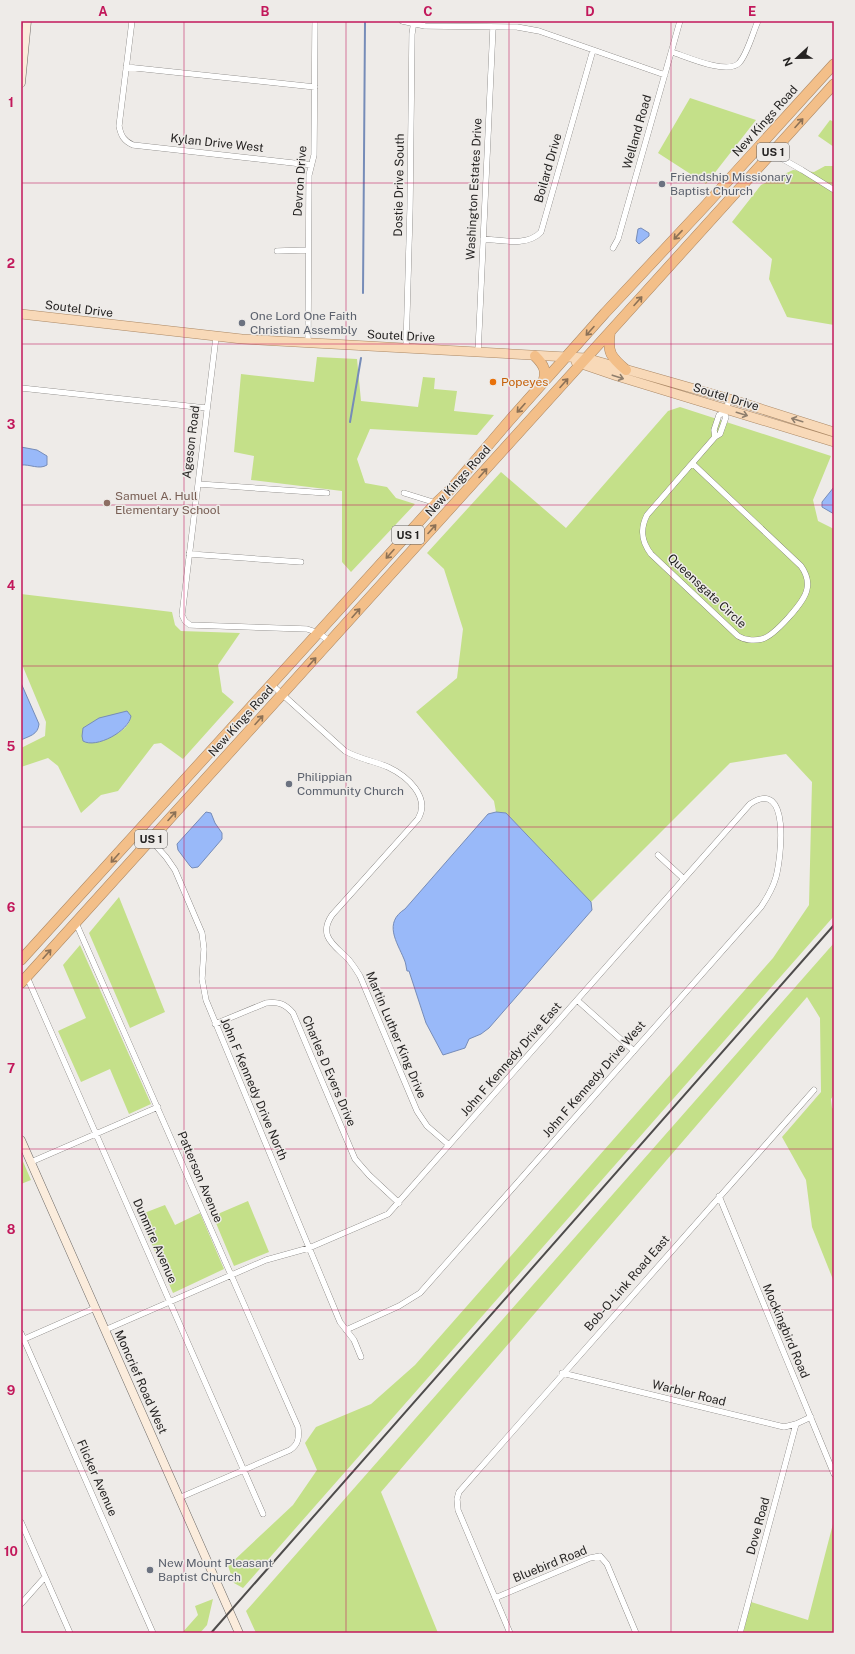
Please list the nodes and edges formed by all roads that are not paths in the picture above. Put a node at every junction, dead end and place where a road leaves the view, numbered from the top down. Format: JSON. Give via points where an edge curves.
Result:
{"nodes":[{"id":1,"x":27,"y":21,"type":"edge"},
{"id":2,"x":132,"y":21,"type":"edge"},
{"id":3,"x":315,"y":21,"type":"edge"},
{"id":4,"x":402,"y":21,"type":"edge"},
{"id":5,"x":680,"y":21,"type":"edge"},
{"id":6,"x":758,"y":21,"type":"edge"},
{"id":7,"x":414,"y":22,"type":"edge"},
{"id":8,"x":492,"y":27,"type":"junction"},
{"id":9,"x":593,"y":50,"type":"junction"},
{"id":10,"x":672,"y":52,"type":"junction"},
{"id":11,"x":22,"y":54,"type":"edge"},
{"id":12,"x":834,"y":64,"type":"edge"},
{"id":13,"x":126,"y":67,"type":"junction"},
{"id":14,"x":665,"y":75,"type":"junction"},
{"id":15,"x":21,"y":83,"type":"edge"},
{"id":16,"x":834,"y":84,"type":"edge"},
{"id":17,"x":314,"y":87,"type":"junction"},
{"id":18,"x":772,"y":153,"type":"junction"},
{"id":19,"x":311,"y":165,"type":"junction"},
{"id":20,"x":834,"y":190,"type":"edge"},
{"id":21,"x":705,"y":206,"type":"junction"},
{"id":22,"x":716,"y":215,"type":"junction"},
{"id":23,"x":483,"y":239,"type":"junction"},
{"id":24,"x":613,"y":248,"type":"dead end"},
{"id":25,"x":308,"y":250,"type":"junction"},
{"id":26,"x":277,"y":251,"type":"dead end"},
{"id":27,"x":21,"y":314,"type":"edge"},
{"id":28,"x":610,"y":332,"type":"junction"},
{"id":29,"x":216,"y":337,"type":"junction"},
{"id":30,"x":308,"y":343,"type":"junction"},
{"id":31,"x":406,"y":349,"type":"junction"},
{"id":32,"x":478,"y":353,"type":"junction"},
{"id":33,"x":535,"y":356,"type":"junction"},
{"id":34,"x":565,"y":358,"type":"junction"},
{"id":35,"x":584,"y":361,"type":"junction"},
{"id":36,"x":626,"y":370,"type":"junction"},
{"id":37,"x":544,"y":382,"type":"junction"},
{"id":38,"x":21,"y":388,"type":"edge"},
{"id":39,"x":730,"y":399,"type":"junction"},
{"id":40,"x":206,"y":408,"type":"junction"},
{"id":41,"x":724,"y":411,"type":"junction"},
{"id":42,"x":834,"y":432,"type":"edge"},
{"id":43,"x":834,"y":442,"type":"edge"},
{"id":44,"x":693,"y":464,"type":"junction"},
{"id":45,"x":198,"y":484,"type":"junction"},
{"id":46,"x":450,"y":490,"type":"junction"},
{"id":47,"x":327,"y":493,"type":"dead end"},
{"id":48,"x":404,"y":493,"type":"dead end"},
{"id":49,"x":457,"y":502,"type":"junction"},
{"id":50,"x":436,"y":504,"type":"junction"},
{"id":51,"x":189,"y":554,"type":"junction"},
{"id":52,"x":301,"y":562,"type":"dead end"},
{"id":53,"x":318,"y":634,"type":"junction"},
{"id":54,"x":330,"y":642,"type":"junction"},
{"id":55,"x":272,"y":685,"type":"junction"},
{"id":56,"x":282,"y":694,"type":"junction"},
{"id":57,"x":765,"y":800,"type":"joint"},
{"id":58,"x":141,"y":829,"type":"junction"},
{"id":59,"x":151,"y":840,"type":"junction"},
{"id":60,"x":658,"y":855,"type":"dead end"},
{"id":61,"x":684,"y":879,"type":"junction"},
{"id":62,"x":76,"y":923,"type":"junction"},
{"id":63,"x":21,"y":960,"type":"edge"},
{"id":64,"x":24,"y":980,"type":"edge"},
{"id":65,"x":577,"y":1000,"type":"junction"},
{"id":66,"x":215,"y":1024,"type":"junction"},
{"id":67,"x":634,"y":1051,"type":"junction"},
{"id":68,"x":814,"y":1090,"type":"dead end"},
{"id":69,"x":158,"y":1107,"type":"junction"},
{"id":70,"x":96,"y":1134,"type":"junction"},
{"id":71,"x":21,"y":1140,"type":"edge"},
{"id":72,"x":450,"y":1145,"type":"junction"},
{"id":73,"x":31,"y":1162,"type":"junction"},
{"id":74,"x":719,"y":1196,"type":"junction"},
{"id":75,"x":399,"y":1203,"type":"junction"},
{"id":76,"x":309,"y":1248,"type":"junction"},
{"id":77,"x":231,"y":1274,"type":"junction"},
{"id":78,"x":170,"y":1301,"type":"junction"},
{"id":79,"x":95,"y":1308,"type":"junction"},
{"id":80,"x":105,"y":1330,"type":"junction"},
{"id":81,"x":346,"y":1330,"type":"junction"},
{"id":82,"x":21,"y":1333,"type":"edge"},
{"id":83,"x":22,"y":1340,"type":"edge"},
{"id":84,"x":361,"y":1357,"type":"dead end"},
{"id":85,"x":562,"y":1373,"type":"junction"},
{"id":86,"x":810,"y":1417,"type":"junction"},
{"id":87,"x":796,"y":1424,"type":"junction"},
{"id":88,"x":244,"y":1470,"type":"junction"},
{"id":89,"x":834,"y":1474,"type":"edge"},
{"id":90,"x":179,"y":1498,"type":"junction"},
{"id":91,"x":263,"y":1514,"type":"dead end"},
{"id":92,"x":21,"y":1522,"type":"edge"},
{"id":93,"x":45,"y":1577,"type":"junction"},
{"id":94,"x":495,"y":1598,"type":"junction"},
{"id":95,"x":21,"y":1604,"type":"edge"},
{"id":96,"x":70,"y":1633,"type":"edge"},
{"id":97,"x":153,"y":1633,"type":"edge"},
{"id":98,"x":239,"y":1633,"type":"edge"},
{"id":99,"x":510,"y":1633,"type":"edge"},
{"id":100,"x":636,"y":1633,"type":"edge"},
{"id":101,"x":740,"y":1633,"type":"edge"}],
"edges":[{"from":1,"to":11,"type":"street"},
{"from":2,"to":13,"type":"street"},
{"from":3,"to":17,"type":"street","name":"Devron Drive"},
{"from":4,"to":7,"type":"street"},
{"from":5,"to":10,"type":"street","name":"Welland Road"},
{"from":6,"to":10,"type":"street","via":[[742,59],[730,68]]},
{"from":7,"to":8,"type":"street","via":[[425,26]]},
{"from":7,"to":31,"type":"street","name":"Dostie Drive South"},
{"from":8,"to":9,"type":"street","via":[[517,27],[539,31]]},
{"from":8,"to":23,"type":"street","name":"Washington Estates Drive"},
{"from":9,"to":14,"type":"street"},
{"from":9,"to":23,"type":"street","name":"Boilard Drive","via":[[541,232],[529,241]]},
{"from":10,"to":14,"type":"street","name":"Welland Road"},
{"from":11,"to":15,"type":"street"},
{"from":12,"to":21,"type":"highway","name":"New Kings Road","number":"US 1"},
{"from":13,"to":17,"type":"street"},
{"from":13,"to":19,"type":"street","name":"Kylan Drive West","via":[[119,126],[122,138],[127,143]]},
{"from":14,"to":24,"type":"street","name":"Welland Road","via":[[618,239]]},
{"from":18,"to":16,"type":"highway","name":"New Kings Road","number":"US 1","one_way":true},
{"from":17,"to":19,"type":"street","name":"Devron Drive","via":[[314,155]]},
{"from":18,"to":20,"type":"street"},
{"from":18,"to":22,"type":"highway","name":"New Kings Road","number":"US 1"},
{"from":19,"to":25,"type":"street","name":"Devron Drive"},
{"from":21,"to":22,"type":"street"},
{"from":21,"to":34,"type":"highway","name":"New Kings Road","number":"US 1","one_way":true},
{"from":28,"to":22,"type":"highway","name":"New Kings Road","number":"US 1","one_way":true},
{"from":23,"to":32,"type":"street","name":"Washington Estates Drive"},
{"from":25,"to":26,"type":"street"},
{"from":25,"to":30,"type":"street","name":"Devron Drive"},
{"from":27,"to":29,"type":"main road","name":"Soutel Drive"},
{"from":28,"to":35,"type":"highway","name":"New Kings Road","number":"US 1"},
{"from":28,"to":36,"type":"highway","via":[[609,351],[612,358]]},
{"from":29,"to":30,"type":"main road","name":"Soutel Drive"},
{"from":29,"to":40,"type":"street","name":"Ageson Road"},
{"from":30,"to":31,"type":"main road","name":"Soutel Drive"},
{"from":31,"to":32,"type":"main road","name":"Soutel Drive"},
{"from":32,"to":33,"type":"main road","name":"Soutel Drive"},
{"from":33,"to":34,"type":"main road","name":"Soutel Drive"},
{"from":33,"to":37,"type":"highway","via":[[545,370]]},
{"from":34,"to":35,"type":"main road","name":"Soutel Drive"},
{"from":34,"to":37,"type":"highway","name":"New Kings Road","number":"US 1"},
{"from":35,"to":36,"type":"main road","name":"Soutel Drive"},
{"from":35,"to":41,"type":"main road","name":"Soutel Drive","one_way":true},
{"from":49,"to":35,"type":"highway","name":"New Kings Road","number":"US 1","one_way":true},
{"from":36,"to":39,"type":"main road","name":"Soutel Drive"},
{"from":37,"to":46,"type":"highway","name":"New Kings Road","number":"US 1","one_way":true},
{"from":38,"to":40,"type":"street"},
{"from":39,"to":41,"type":"street","name":"Queensgate Circle"},
{"from":42,"to":39,"type":"main road","name":"Soutel Drive","one_way":true},
{"from":40,"to":45,"type":"street","name":"Ageson Road"},
{"from":41,"to":43,"type":"main road","name":"Soutel Drive","one_way":true},
{"from":41,"to":44,"type":"street","name":"Queensgate Circle","via":[[726,417],[720,434]]},
{"from":44,"to":44,"type":"street","name":"Queensgate Circle","via":[[647,515],[641,530],[643,541],[651,554],[738,636],[748,640],[763,639],[771,635],[805,597],[808,581],[805,573],[801,566]]},
{"from":45,"to":47,"type":"street"},
{"from":45,"to":51,"type":"street","name":"Ageson Road"},
{"from":46,"to":49,"type":"street"},
{"from":46,"to":50,"type":"highway","name":"New Kings Road","number":"US 1"},
{"from":48,"to":50,"type":"street"},
{"from":54,"to":49,"type":"highway","name":"New Kings Road","number":"US 1","one_way":true},
{"from":50,"to":53,"type":"highway","name":"New Kings Road","number":"US 1","one_way":true},
{"from":51,"to":52,"type":"street"},
{"from":51,"to":53,"type":"street","name":"Ageson Road","via":[[182,615],[190,625],[296,628]]},
{"from":53,"to":54,"type":"street"},
{"from":53,"to":55,"type":"highway","name":"New Kings Road","number":"US 1"},
{"from":56,"to":54,"type":"highway","name":"New Kings Road","number":"US 1","one_way":true},
{"from":55,"to":56,"type":"street","name":"Martin Luther King Drive"},
{"from":55,"to":58,"type":"highway","name":"New Kings Road","number":"US 1"},
{"from":59,"to":56,"type":"highway","name":"New Kings Road","number":"US 1","one_way":true},
{"from":56,"to":72,"type":"street","name":"Martin Luther King Drive","via":[[345,751],[397,772],[421,796],[422,809],[418,819],[328,920],[327,934],[333,945],[349,960],[360,976],[417,1111],[427,1126]]},
{"from":57,"to":61,"type":"street","name":"John F Kennedy Drive East","via":[[760,799],[750,804]]},
{"from":57,"to":67,"type":"street","name":"John F Kennedy Drive West","via":[[775,804],[780,819],[780,855],[776,878],[770,892],[761,907]]},
{"from":58,"to":59,"type":"street","name":"John F Kennedy Drive North"},
{"from":58,"to":63,"type":"highway","name":"New Kings Road","number":"US 1","one_way":true},
{"from":59,"to":62,"type":"highway","name":"New Kings Road","number":"US 1"},
{"from":59,"to":66,"type":"street","name":"John F Kennedy Drive North","via":[[175,870],[202,933],[203,990]]},
{"from":60,"to":61,"type":"street"},
{"from":61,"to":65,"type":"street","name":"John F Kennedy Drive East"},
{"from":64,"to":62,"type":"highway","name":"New Kings Road","number":"US 1","one_way":true},
{"from":62,"to":69,"type":"street","name":"Patterson Avenue"},
{"from":64,"to":70,"type":"street","name":"Dunmire Avenue"},
{"from":65,"to":67,"type":"street"},
{"from":65,"to":72,"type":"street","name":"John F Kennedy Drive East"},
{"from":66,"to":75,"type":"street","name":"Charles D Evers Drive","via":[[266,1003],[282,1003],[289,1008],[355,1159],[368,1175]]},
{"from":66,"to":76,"type":"street","name":"John F Kennedy Drive North"},
{"from":67,"to":81,"type":"street","name":"John F Kennedy Drive West","via":[[420,1293],[399,1306]]},
{"from":68,"to":74,"type":"street","name":"Bob-O-Link Road East"},
{"from":69,"to":70,"type":"street"},
{"from":69,"to":77,"type":"street","name":"Patterson Avenue"},
{"from":70,"to":73,"type":"street"},
{"from":70,"to":78,"type":"street","name":"Dunmire Avenue"},
{"from":71,"to":73,"type":"street","name":"Moncrief Road West"},
{"from":72,"to":75,"type":"street","name":"John F Kennedy Drive East"},
{"from":73,"to":79,"type":"street","name":"Moncrief Road West"},
{"from":74,"to":85,"type":"street","name":"Bob-O-Link Road East"},
{"from":74,"to":86,"type":"street","name":"Mockingbird Road"},
{"from":75,"to":76,"type":"street","name":"John F Kennedy Drive East","via":[[385,1216]]},
{"from":76,"to":77,"type":"street","name":"John F Kennedy Drive East","via":[[266,1260]]},
{"from":76,"to":81,"type":"street","name":"John F Kennedy Drive North","via":[[340,1322]]},
{"from":77,"to":78,"type":"street","name":"John F Kennedy Drive East"},
{"from":77,"to":88,"type":"street","name":"Patterson Avenue","via":[[298,1427],[298,1441],[295,1447]]},
{"from":78,"to":80,"type":"street","name":"John F Kennedy Drive East"},
{"from":78,"to":88,"type":"street","name":"Dunmire Avenue"},
{"from":79,"to":80,"type":"street","name":"Moncrief Road West"},
{"from":79,"to":83,"type":"street"},
{"from":80,"to":90,"type":"street","name":"Moncrief Road West"},
{"from":81,"to":84,"type":"street","name":"John F Kennedy Drive North","via":[[354,1340]]},
{"from":82,"to":83,"type":"street","name":"Flicker Avenue"},
{"from":83,"to":97,"type":"street","name":"Flicker Avenue"},
{"from":85,"to":87,"type":"street","name":"Warbler Road","via":[[784,1427]]},
{"from":85,"to":94,"type":"street","name":"Bob-O-Link Road East","via":[[458,1492],[458,1510]]},
{"from":86,"to":87,"type":"street","name":"Warbler Road"},
{"from":86,"to":89,"type":"street","name":"Mockingbird Road"},
{"from":87,"to":101,"type":"street","name":"Dove Road"},
{"from":88,"to":90,"type":"street"},
{"from":88,"to":91,"type":"street","name":"Dunmire Avenue"},
{"from":90,"to":98,"type":"street","name":"Moncrief Road West"},
{"from":92,"to":93,"type":"street"},
{"from":93,"to":95,"type":"street"},
{"from":93,"to":96,"type":"street"},
{"from":94,"to":99,"type":"street"},
{"from":94,"to":100,"type":"street","name":"Bluebird Road","via":[[600,1556],[607,1564]]}]}
